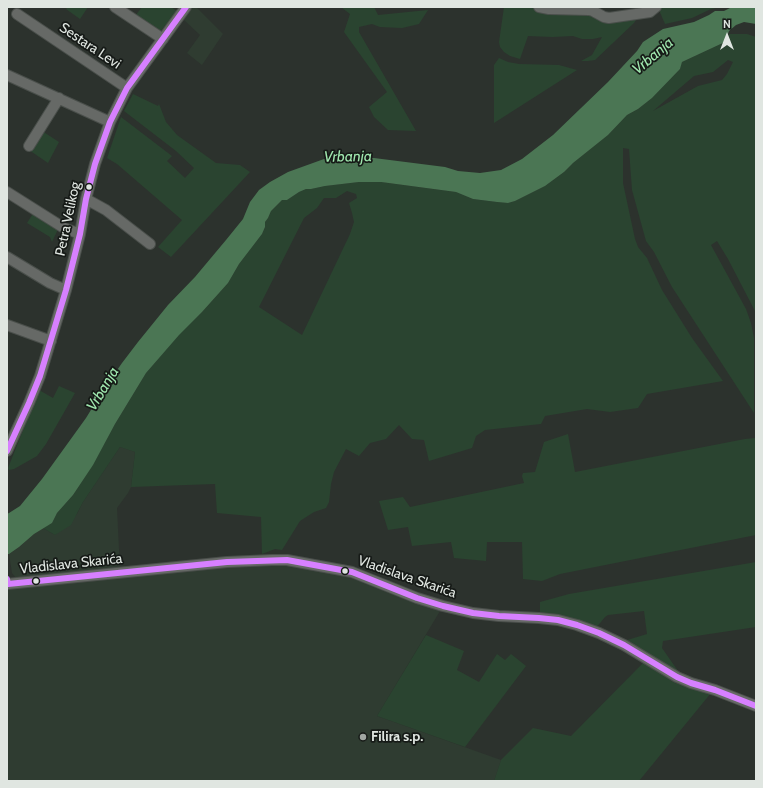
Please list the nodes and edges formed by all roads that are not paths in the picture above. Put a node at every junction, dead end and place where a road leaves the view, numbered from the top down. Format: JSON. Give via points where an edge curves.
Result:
{"nodes":[{"id":1,"x":115,"y":7,"type":"edge"},
{"id":2,"x":186,"y":7,"type":"edge"},
{"id":3,"x":539,"y":7,"type":"edge"},
{"id":4,"x":656,"y":7,"type":"edge"},
{"id":5,"x":17,"y":14,"type":"dead end"},
{"id":6,"x":163,"y":40,"type":"junction"},
{"id":7,"x":7,"y":75,"type":"edge"},
{"id":8,"x":127,"y":88,"type":"junction"},
{"id":9,"x":59,"y":98,"type":"junction"},
{"id":10,"x":110,"y":122,"type":"junction"},
{"id":11,"x":29,"y":146,"type":"dead end"},
{"id":12,"x":7,"y":192,"type":"edge"},
{"id":13,"x":86,"y":199,"type":"junction"},
{"id":14,"x":80,"y":234,"type":"junction"},
{"id":15,"x":150,"y":244,"type":"dead end"},
{"id":16,"x":7,"y":257,"type":"edge"},
{"id":17,"x":66,"y":290,"type":"junction"},
{"id":18,"x":7,"y":325,"type":"edge"},
{"id":19,"x":51,"y":341,"type":"junction"},
{"id":20,"x":7,"y":450,"type":"edge"},
{"id":21,"x":7,"y":583,"type":"edge"},
{"id":22,"x":756,"y":706,"type":"edge"}],
"edges":[{"from":1,"to":6,"type":"street"},
{"from":2,"to":6,"type":"street","name":"Petra Velikog"},
{"from":3,"to":4,"type":"street","via":[[588,10],[609,18],[650,12]]},
{"from":5,"to":8,"type":"street","name":"Sestara Levi"},
{"from":6,"to":8,"type":"street","name":"Petra Velikog"},
{"from":7,"to":9,"type":"street"},
{"from":8,"to":10,"type":"street","name":"Petra Velikog"},
{"from":9,"to":10,"type":"street"},
{"from":9,"to":11,"type":"street"},
{"from":10,"to":13,"type":"street","name":"Petra Velikog"},
{"from":12,"to":14,"type":"street","via":[[64,228]]},
{"from":13,"to":14,"type":"street","name":"Petra Velikog"},
{"from":13,"to":15,"type":"street","via":[[106,210]]},
{"from":14,"to":17,"type":"street","name":"Petra Velikog"},
{"from":16,"to":17,"type":"street"},
{"from":17,"to":19,"type":"street","name":"Petra Velikog"},
{"from":18,"to":19,"type":"street"},
{"from":19,"to":20,"type":"street","name":"Petra Velikog","via":[[40,376]]},
{"from":21,"to":22,"type":"street","name":"Vladislava Skarića","via":[[227,562],[287,560],[352,572],[417,598],[451,608],[474,613],[558,620],[577,625],[624,645],[677,677]]}]}
